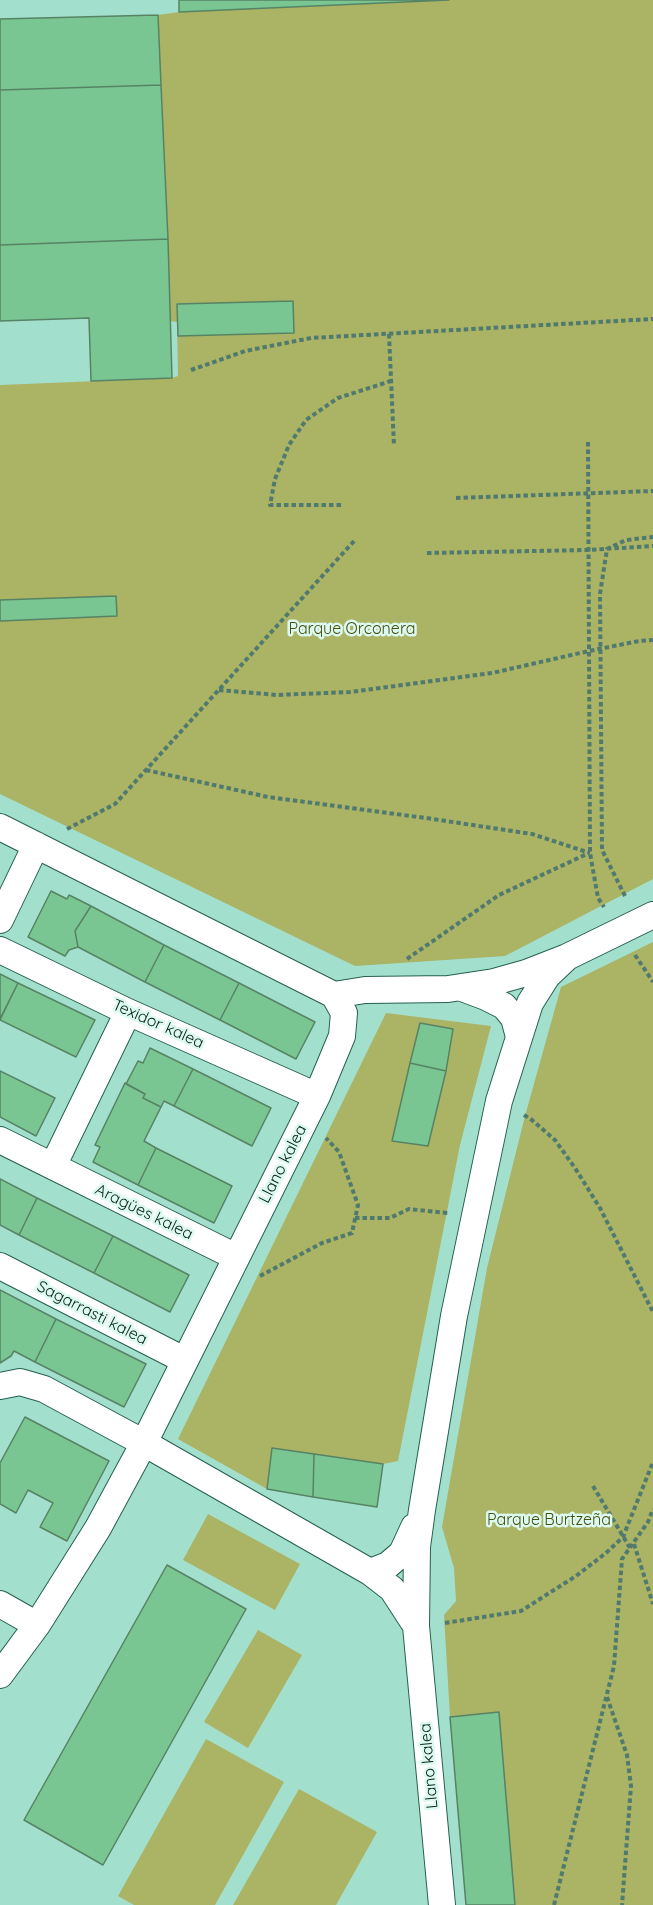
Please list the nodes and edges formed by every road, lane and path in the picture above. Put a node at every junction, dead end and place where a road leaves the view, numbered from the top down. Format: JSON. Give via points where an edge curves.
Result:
{"nodes":[{"id":1,"x":653,"y":319,"type":"edge"},
{"id":2,"x":389,"y":334,"type":"junction"},
{"id":3,"x":191,"y":370,"type":"dead end"},
{"id":4,"x":391,"y":381,"type":"junction"},
{"id":5,"x":588,"y":442,"type":"dead end"},
{"id":6,"x":394,"y":446,"type":"dead end"},
{"id":7,"x":653,"y":491,"type":"edge"},
{"id":8,"x":588,"y":494,"type":"junction"},
{"id":9,"x":456,"y":498,"type":"dead end"},
{"id":10,"x":341,"y":505,"type":"dead end"},
{"id":11,"x":653,"y":537,"type":"edge"},
{"id":12,"x":355,"y":540,"type":"dead end"},
{"id":13,"x":653,"y":546,"type":"edge"},
{"id":14,"x":607,"y":549,"type":"junction"},
{"id":15,"x":588,"y":550,"type":"junction"},
{"id":16,"x":428,"y":553,"type":"dead end"},
{"id":17,"x":653,"y":640,"type":"edge"},
{"id":18,"x":601,"y":648,"type":"junction"},
{"id":19,"x":589,"y":651,"type":"junction"},
{"id":20,"x":218,"y":690,"type":"junction"},
{"id":21,"x":146,"y":770,"type":"junction"},
{"id":22,"x":0,"y":827,"type":"edge"},
{"id":23,"x":36,"y":845,"type":"junction"},
{"id":24,"x":590,"y":853,"type":"junction"},
{"id":25,"x":608,"y":914,"type":"dead end"},
{"id":26,"x":646,"y":918,"type":"edge"},
{"id":27,"x":0,"y":920,"type":"edge"},
{"id":28,"x":0,"y":950,"type":"edge"},
{"id":29,"x":631,"y":950,"type":"dead end"},
{"id":30,"x":567,"y":957,"type":"junction"},
{"id":31,"x":403,"y":962,"type":"dead end"},
{"id":32,"x":653,"y":982,"type":"edge"},
{"id":33,"x":460,"y":987,"type":"junction"},
{"id":34,"x":334,"y":995,"type":"junction"},
{"id":35,"x":128,"y":1012,"type":"junction"},
{"id":36,"x":519,"y":1037,"type":"junction"},
{"id":37,"x":499,"y":1101,"type":"junction"},
{"id":38,"x":312,"y":1107,"type":"junction"},
{"id":39,"x":0,"y":1140,"type":"edge"},
{"id":40,"x":53,"y":1166,"type":"junction"},
{"id":41,"x":475,"y":1215,"type":"junction"},
{"id":42,"x":355,"y":1218,"type":"junction"},
{"id":43,"x":236,"y":1257,"type":"junction"},
{"id":44,"x":0,"y":1266,"type":"edge"},
{"id":45,"x":255,"y":1279,"type":"dead end"},
{"id":46,"x":653,"y":1312,"type":"edge"},
{"id":47,"x":184,"y":1360,"type":"junction"},
{"id":48,"x":0,"y":1386,"type":"edge"},
{"id":49,"x":144,"y":1443,"type":"junction"},
{"id":50,"x":653,"y":1462,"type":"edge"},
{"id":51,"x":592,"y":1486,"type":"dead end"},
{"id":52,"x":653,"y":1509,"type":"edge"},
{"id":53,"x":422,"y":1510,"type":"junction"},
{"id":54,"x":623,"y":1537,"type":"junction"},
{"id":55,"x":633,"y":1543,"type":"junction"},
{"id":56,"x":630,"y":1548,"type":"junction"},
{"id":57,"x":370,"y":1572,"type":"junction"},
{"id":58,"x":0,"y":1604,"type":"edge"},
{"id":59,"x":653,"y":1604,"type":"edge"},
{"id":60,"x":38,"y":1625,"type":"junction"},
{"id":61,"x":416,"y":1626,"type":"junction"},
{"id":62,"x":0,"y":1675,"type":"edge"},
{"id":63,"x":607,"y":1696,"type":"junction"},
{"id":64,"x":442,"y":1905,"type":"edge"},
{"id":65,"x":554,"y":1905,"type":"edge"},
{"id":66,"x":622,"y":1905,"type":"edge"}],
"edges":[{"from":1,"to":2,"type":"path"},
{"from":2,"to":3,"type":"path","via":[[310,338],[245,351]]},
{"from":2,"to":4,"type":"path"},
{"from":4,"to":6,"type":"path"},
{"from":4,"to":10,"type":"path","via":[[338,398],[306,420],[289,445],[275,479],[270,505]]},
{"from":5,"to":8,"type":"path"},
{"from":7,"to":8,"type":"path"},
{"from":8,"to":9,"type":"path"},
{"from":8,"to":15,"type":"path"},
{"from":11,"to":14,"type":"path","via":[[626,540]]},
{"from":12,"to":20,"type":"path"},
{"from":13,"to":14,"type":"path"},
{"from":14,"to":15,"type":"path"},
{"from":14,"to":18,"type":"path","via":[[600,594]]},
{"from":15,"to":16,"type":"path"},
{"from":15,"to":19,"type":"path"},
{"from":17,"to":18,"type":"path"},
{"from":18,"to":19,"type":"path"},
{"from":18,"to":26,"type":"path","via":[[602,850]]},
{"from":19,"to":20,"type":"path","via":[[492,673],[350,692],[277,695]]},
{"from":19,"to":24,"type":"path"},
{"from":20,"to":21,"type":"path"},
{"from":21,"to":23,"type":"path","via":[[115,804]]},
{"from":21,"to":24,"type":"path","via":[[268,797],[532,834]]},
{"from":22,"to":23,"type":"street"},
{"from":23,"to":27,"type":"street"},
{"from":23,"to":34,"type":"street"},
{"from":24,"to":25,"type":"path","via":[[598,898]]},
{"from":24,"to":31,"type":"path","via":[[499,895]]},
{"from":26,"to":30,"type":"street","name":"Llano kalea"},
{"from":28,"to":35,"type":"street","name":"Texidor kalea"},
{"from":29,"to":32,"type":"path"},
{"from":30,"to":33,"type":"street","name":"Llano kalea","via":[[494,982]]},
{"from":30,"to":36,"type":"street","name":"Llano kalea","via":[[547,976],[530,1003]]},
{"from":33,"to":34,"type":"street","name":"Llano kalea","via":[[365,990]]},
{"from":33,"to":36,"type":"street","name":"Llano kalea","via":[[504,1006],[514,1018]]},
{"from":34,"to":38,"type":"street","name":"Llano kalea","via":[[344,1013],[342,1036]]},
{"from":35,"to":38,"type":"street","name":"Texidor kalea"},
{"from":35,"to":40,"type":"street"},
{"from":36,"to":37,"type":"street","name":"Llano kalea"},
{"from":37,"to":41,"type":"street","name":"Llano kalea"},
{"from":37,"to":46,"type":"path","via":[[532,1120],[555,1140],[600,1208]]},
{"from":38,"to":42,"type":"path","via":[[339,1152],[358,1205]]},
{"from":38,"to":43,"type":"street","name":"Llano kalea"},
{"from":39,"to":40,"type":"street","name":"Aragües kalea"},
{"from":40,"to":43,"type":"street","name":"Aragües kalea"},
{"from":41,"to":42,"type":"path","via":[[409,1209],[390,1218]]},
{"from":41,"to":53,"type":"street","name":"Llano kalea"},
{"from":42,"to":45,"type":"path","via":[[352,1233]]},
{"from":43,"to":47,"type":"street","name":"Llano kalea"},
{"from":44,"to":47,"type":"street","name":"Sagarrasti kalea"},
{"from":47,"to":49,"type":"street","name":"Llano kalea"},
{"from":48,"to":49,"type":"street","via":[[31,1384]]},
{"from":49,"to":57,"type":"street","name":"Llano kalea"},
{"from":49,"to":60,"type":"street","name":"Llano kalea","via":[[98,1528]]},
{"from":50,"to":54,"type":"path"},
{"from":51,"to":54,"type":"path"},
{"from":52,"to":55,"type":"path"},
{"from":53,"to":57,"type":"street","name":"Llano kalea","via":[[402,1554]]},
{"from":53,"to":61,"type":"street","name":"Llano kalea","via":[[417,1547]]},
{"from":54,"to":56,"type":"path"},
{"from":54,"to":61,"type":"path","via":[[576,1576],[521,1611]]},
{"from":55,"to":56,"type":"path"},
{"from":55,"to":59,"type":"path"},
{"from":56,"to":63,"type":"path","via":[[622,1559],[614,1666]]},
{"from":57,"to":61,"type":"street","name":"Llano kalea","via":[[392,1589]]},
{"from":58,"to":60,"type":"street"},
{"from":60,"to":62,"type":"street","name":"Llano kalea"},
{"from":61,"to":64,"type":"street","name":"Llano kalea"},
{"from":63,"to":65,"type":"path"},
{"from":63,"to":66,"type":"path","via":[[627,1755],[631,1786]]}]}
